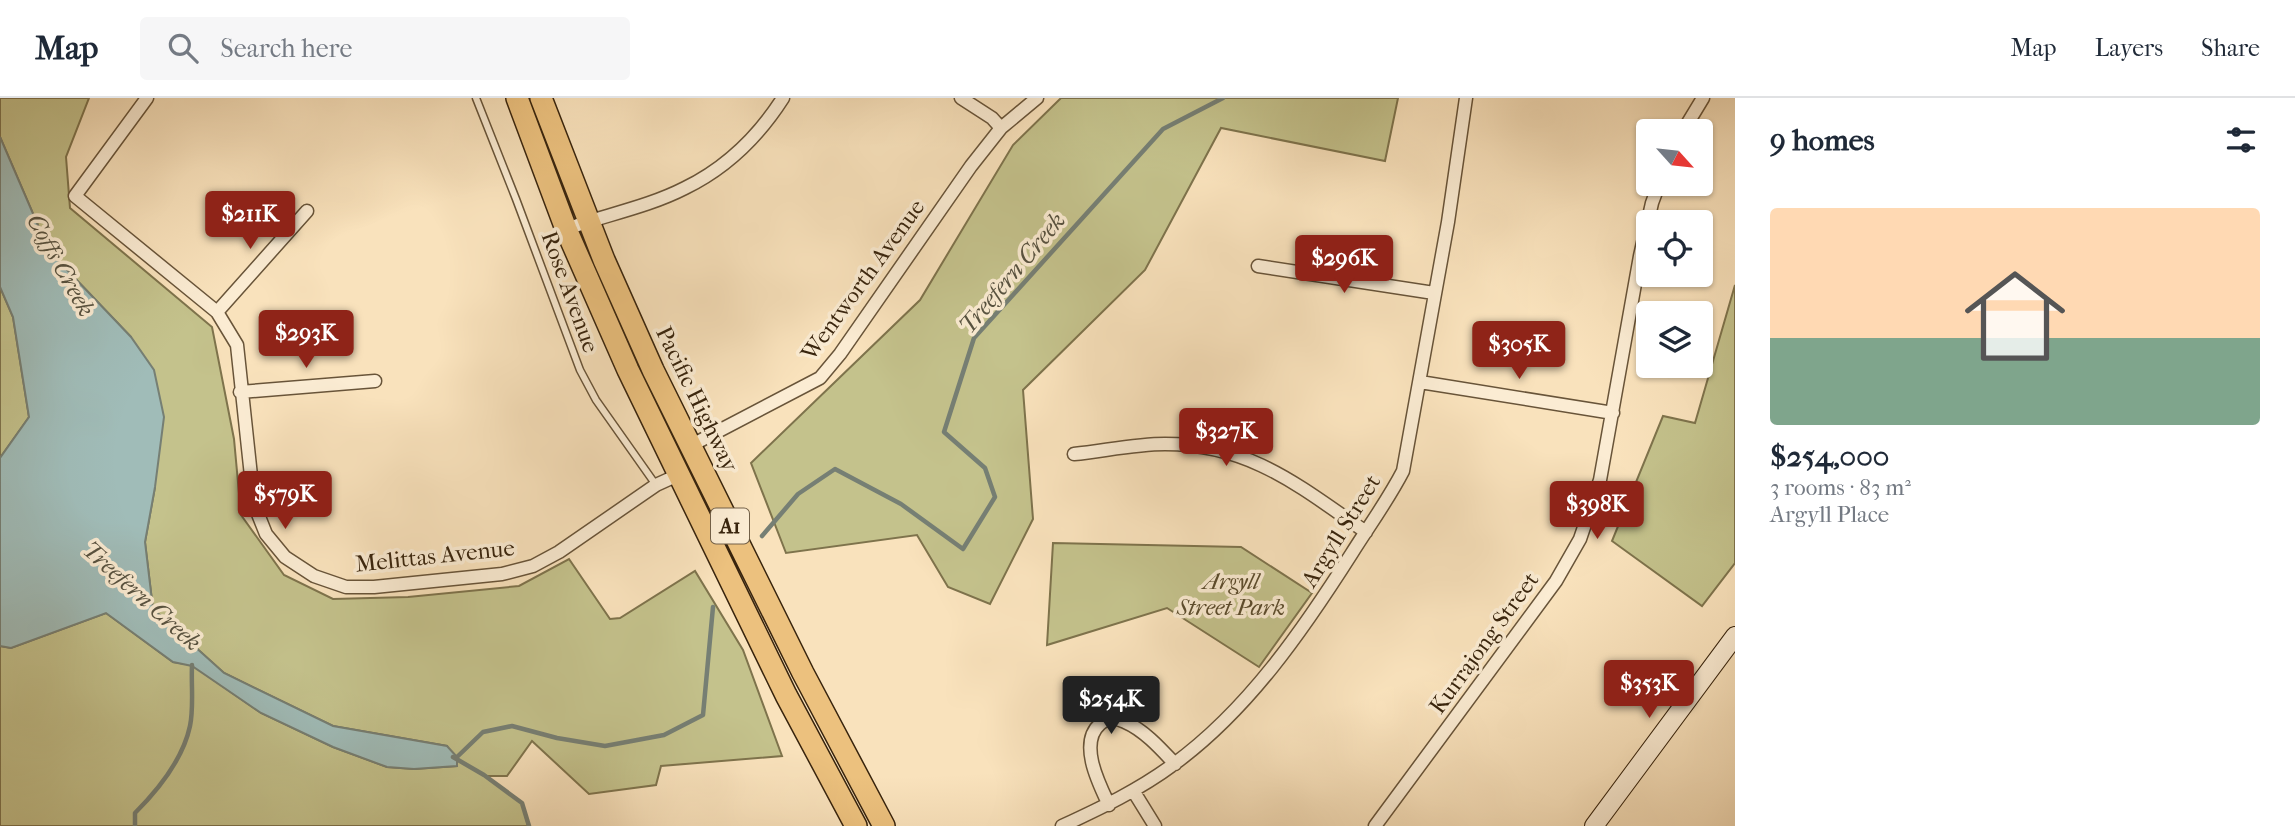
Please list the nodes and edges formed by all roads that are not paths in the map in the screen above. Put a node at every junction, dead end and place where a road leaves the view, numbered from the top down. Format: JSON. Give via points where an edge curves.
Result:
{"nodes":[{"id":1,"x":147,"y":98,"type":"edge"},
{"id":2,"x":476,"y":98,"type":"edge"},
{"id":3,"x":517,"y":98,"type":"edge"},
{"id":4,"x":541,"y":98,"type":"edge"},
{"id":5,"x":783,"y":98,"type":"edge"},
{"id":6,"x":961,"y":98,"type":"edge"},
{"id":7,"x":1037,"y":98,"type":"edge"},
{"id":8,"x":1466,"y":98,"type":"edge"},
{"id":9,"x":1703,"y":98,"type":"edge"},
{"id":10,"x":1690,"y":119,"type":"edge"},
{"id":11,"x":1001,"y":128,"type":"junction"},
{"id":12,"x":1655,"y":196,"type":"edge"},
{"id":13,"x":307,"y":211,"type":"dead end"},
{"id":14,"x":588,"y":221,"type":"junction"},
{"id":15,"x":566,"y":229,"type":"junction"},
{"id":16,"x":1258,"y":266,"type":"dead end"},
{"id":17,"x":1434,"y":293,"type":"junction"},
{"id":18,"x":217,"y":312,"type":"junction"},
{"id":19,"x":375,"y":381,"type":"dead end"},
{"id":20,"x":1420,"y":382,"type":"junction"},
{"id":21,"x":240,"y":392,"type":"junction"},
{"id":22,"x":1613,"y":413,"type":"junction"},
{"id":23,"x":690,"y":446,"type":"junction"},
{"id":24,"x":1074,"y":454,"type":"dead end"},
{"id":25,"x":678,"y":475,"type":"junction"},
{"id":26,"x":656,"y":485,"type":"junction"},
{"id":27,"x":1366,"y":532,"type":"junction"},
{"id":28,"x":1735,"y":636,"type":"edge"},
{"id":29,"x":1175,"y":764,"type":"junction"},
{"id":30,"x":1134,"y":792,"type":"junction"},
{"id":31,"x":1109,"y":805,"type":"junction"},
{"id":32,"x":856,"y":826,"type":"edge"},
{"id":33,"x":884,"y":826,"type":"edge"},
{"id":34,"x":1062,"y":826,"type":"edge"},
{"id":35,"x":1155,"y":826,"type":"edge"},
{"id":36,"x":1375,"y":826,"type":"edge"},
{"id":37,"x":1594,"y":826,"type":"edge"}],
"edges":[{"from":1,"to":18,"type":"street","name":"Melittas Avenue","via":[[75,196]]},
{"from":2,"to":26,"type":"lane","name":"Rose Avenue","via":[[580,370]]},
{"from":3,"to":15,"type":"highway","number":"A1"},
{"from":4,"to":14,"type":"highway","name":"Pacific Highway","number":"A1"},
{"from":5,"to":14,"type":"street","via":[[756,136],[708,176],[682,190]]},
{"from":6,"to":11,"type":"street"},
{"from":7,"to":11,"type":"street","name":"Wentworth Avenue"},
{"from":8,"to":17,"type":"street","name":"Argyll Street"},
{"from":9,"to":10,"type":"street"},
{"from":11,"to":23,"type":"street","name":"Wentworth Avenue","via":[[820,378]]},
{"from":12,"to":22,"type":"street","name":"Kurrajong Street"},
{"from":13,"to":18,"type":"street"},
{"from":14,"to":15,"type":"street"},
{"from":14,"to":23,"type":"highway","name":"Pacific Highway","number":"A1"},
{"from":15,"to":25,"type":"highway","number":"A1"},
{"from":16,"to":17,"type":"street"},
{"from":17,"to":20,"type":"street","name":"Argyll Street"},
{"from":18,"to":21,"type":"street","name":"Melittas Avenue","via":[[237,345]]},
{"from":19,"to":21,"type":"street"},
{"from":20,"to":22,"type":"street"},
{"from":20,"to":27,"type":"street","name":"Argyll Street","via":[[1403,471]]},
{"from":21,"to":26,"type":"street","name":"Melittas Avenue","via":[[254,503],[266,534],[285,557],[314,576],[346,587],[502,574],[533,566]]},
{"from":22,"to":36,"type":"street","name":"Kurrajong Street","via":[[1594,502],[1571,557]]},
{"from":23,"to":33,"type":"highway","name":"Pacific Highway","number":"A1"},
{"from":24,"to":27,"type":"street","via":[[1163,444],[1227,451],[1272,469]]},
{"from":25,"to":26,"type":"street","name":"Melittas Avenue"},
{"from":25,"to":32,"type":"highway","number":"A1"},
{"from":27,"to":29,"type":"street","name":"Argyll Street","via":[[1314,613],[1268,671],[1223,722]]},
{"from":28,"to":37,"type":"street"},
{"from":29,"to":30,"type":"street","name":"Argyll Street"},
{"from":29,"to":31,"type":"street","via":[[1126,722],[1102,721],[1092,736],[1091,754]]},
{"from":30,"to":31,"type":"street","name":"Argyll Street"},
{"from":30,"to":35,"type":"street"},
{"from":31,"to":34,"type":"street","name":"Argyll Street"}]}
